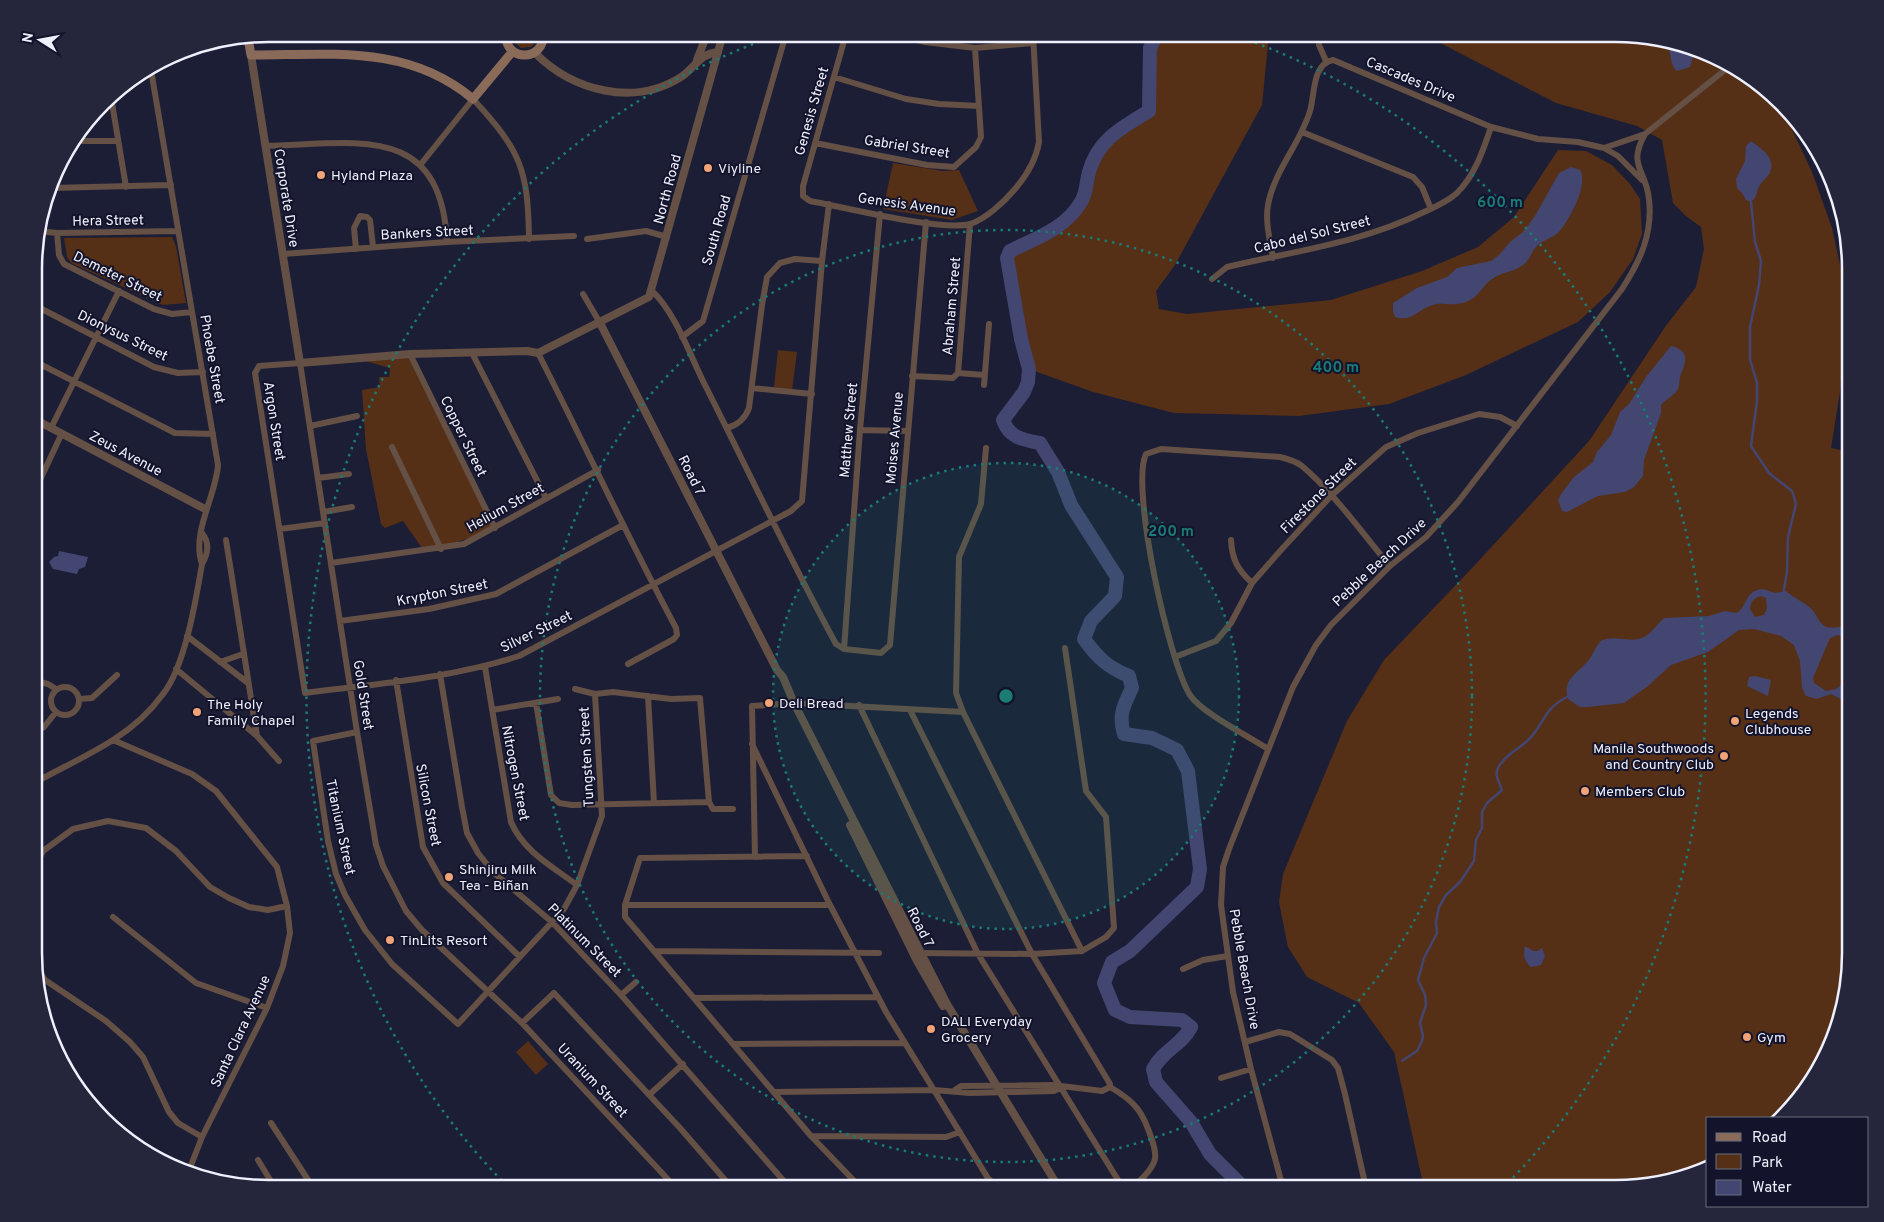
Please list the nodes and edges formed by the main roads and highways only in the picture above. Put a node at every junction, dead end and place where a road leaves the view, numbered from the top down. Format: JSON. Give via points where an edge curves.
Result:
{"nodes":[{"id":1,"x":507,"y":42,"type":"edge"},
{"id":2,"x":542,"y":42,"type":"edge"},
{"id":3,"x":249,"y":43,"type":"edge"},
{"id":4,"x":512,"y":52,"type":"junction"}],
"edges":[{"from":1,"to":4,"type":"main road"},
{"from":2,"to":4,"type":"main road","via":[[535,53],[523,56]]},
{"from":3,"to":4,"type":"main road","name":"Corporate Drive","via":[[251,55],[356,56],[404,62],[456,84],[473,99]]}]}
